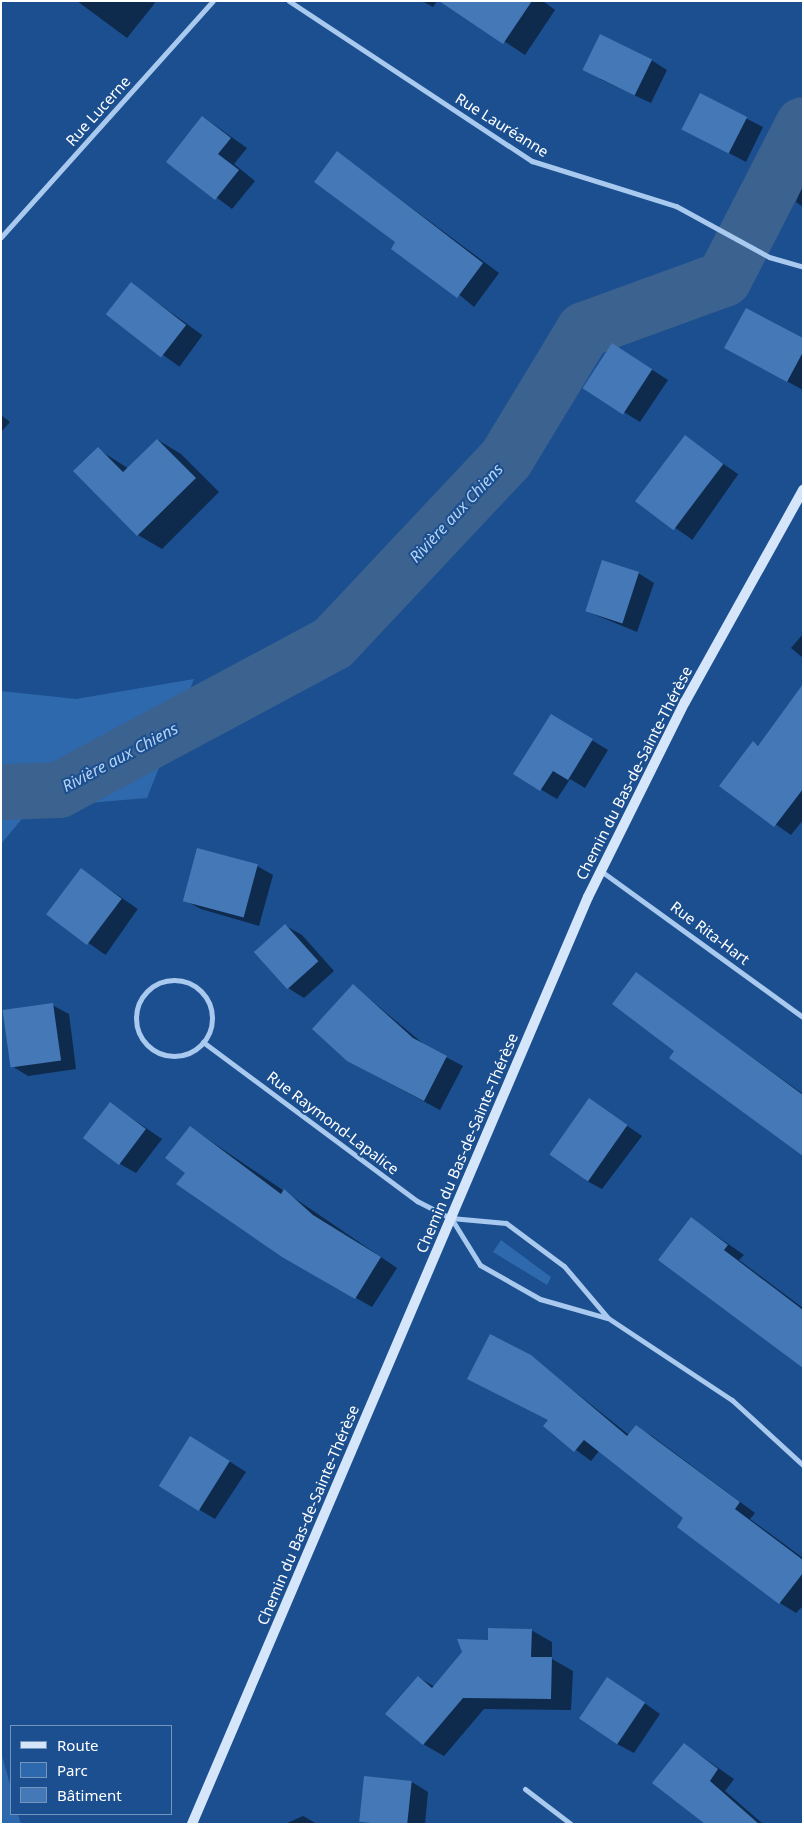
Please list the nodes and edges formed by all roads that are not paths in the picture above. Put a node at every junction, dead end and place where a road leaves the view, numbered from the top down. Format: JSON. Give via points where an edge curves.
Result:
{"nodes":[{"id":1,"x":214,"y":1,"type":"edge"},
{"id":2,"x":289,"y":1,"type":"edge"},
{"id":3,"x":1,"y":237,"type":"edge"},
{"id":4,"x":803,"y":267,"type":"edge"},
{"id":5,"x":803,"y":490,"type":"edge"},
{"id":6,"x":601,"y":871,"type":"junction"},
{"id":7,"x":803,"y":1017,"type":"edge"},
{"id":8,"x":204,"y":1042,"type":"junction"},
{"id":9,"x":451,"y":1218,"type":"junction"},
{"id":10,"x":608,"y":1318,"type":"junction"},
{"id":11,"x":803,"y":1465,"type":"edge"},
{"id":12,"x":525,"y":1789,"type":"dead end"},
{"id":13,"x":192,"y":1824,"type":"edge"},
{"id":14,"x":571,"y":1824,"type":"edge"}],
"edges":[{"from":1,"to":3,"type":"street","name":"Rue Lucerne"},
{"from":2,"to":4,"type":"street","name":"Rue Lauréanne","via":[[532,161],[676,206],[769,257]]},
{"from":5,"to":6,"type":"street","name":"Chemin du Bas-de-Sainte-Thérèse","via":[[684,702]]},
{"from":6,"to":7,"type":"street","name":"Rue Rita-Hart"},
{"from":6,"to":9,"type":"street","name":"Chemin du Bas-de-Sainte-Thérèse"},
{"from":8,"to":8,"type":"street","via":[[212,1016],[206,997],[196,987],[170,980],[156,984],[141,999],[137,1026],[152,1049],[179,1055]]},
{"from":8,"to":9,"type":"street","name":"Rue Raymond-Lapalice","via":[[417,1200]]},
{"from":9,"to":10,"type":"street","name":"Rue Raymond-Lapalice","via":[[480,1265],[540,1299]]},
{"from":9,"to":10,"type":"street","name":"Rue Raymond-Lapalice","via":[[506,1223],[564,1266]]},
{"from":9,"to":13,"type":"street","name":"Chemin du Bas-de-Sainte-Thérèse"},
{"from":10,"to":11,"type":"street","name":"Rue Raymond-Lapalice","via":[[732,1400]]},
{"from":12,"to":14,"type":"street"}]}
